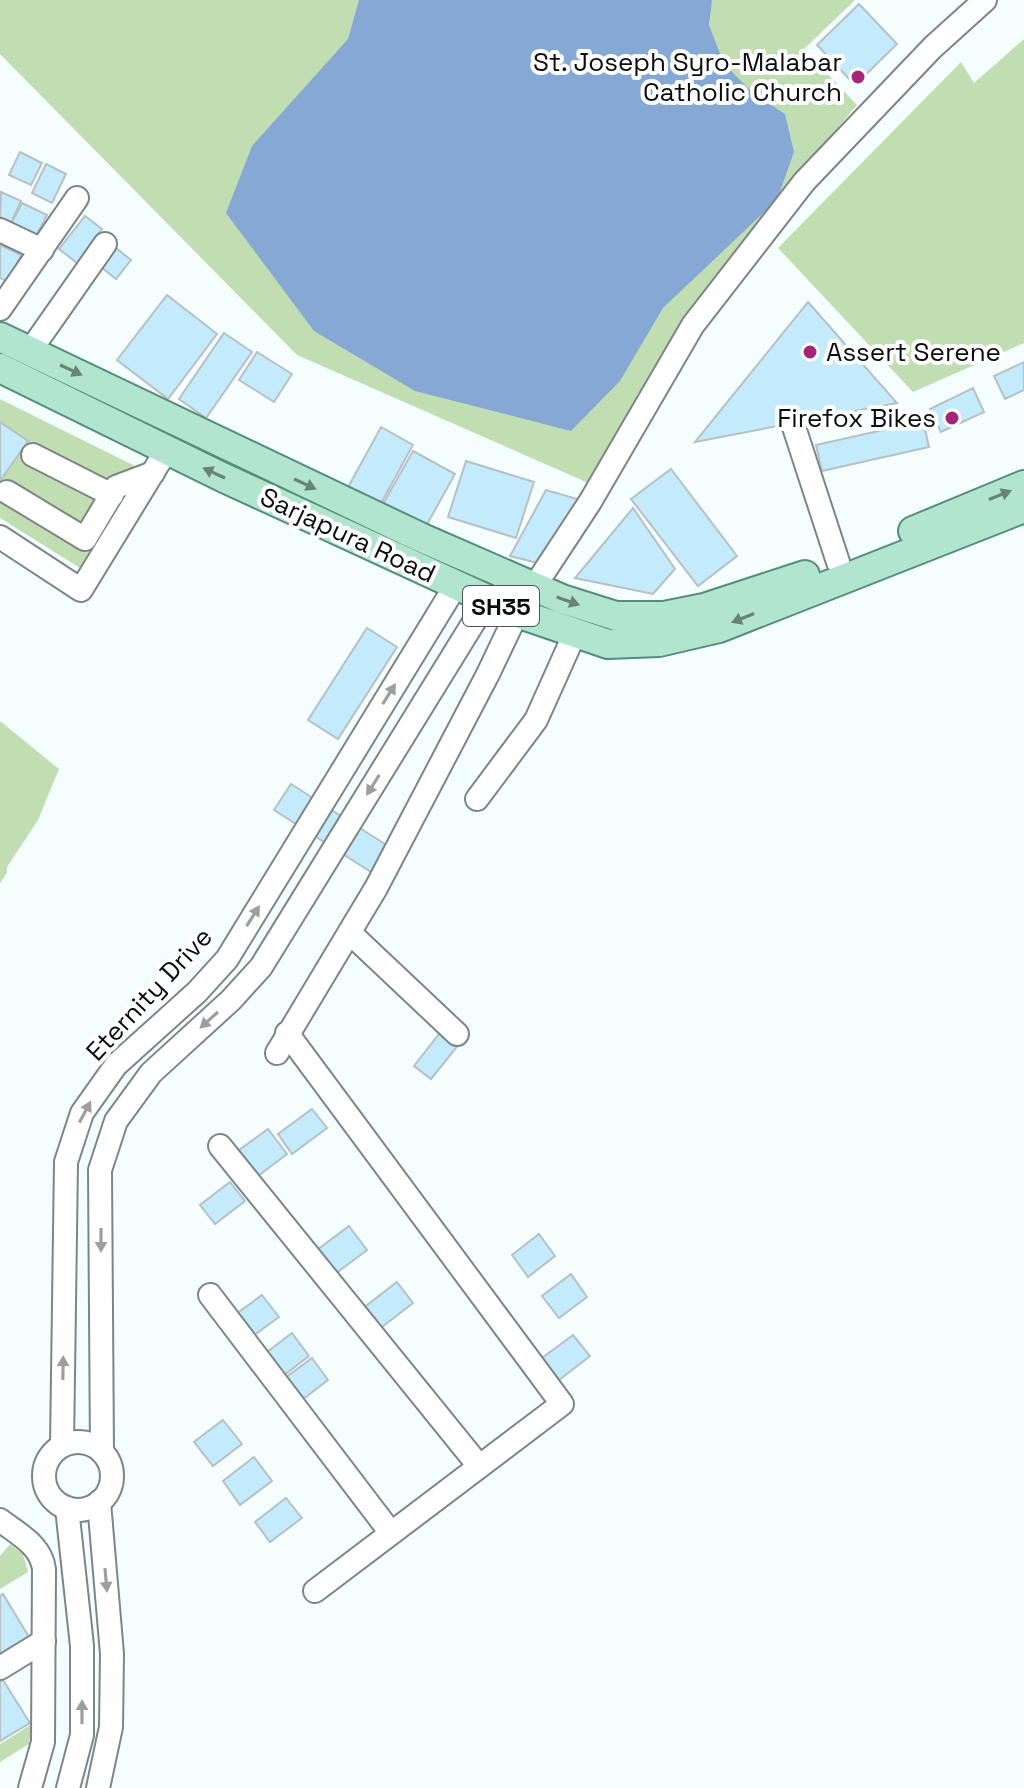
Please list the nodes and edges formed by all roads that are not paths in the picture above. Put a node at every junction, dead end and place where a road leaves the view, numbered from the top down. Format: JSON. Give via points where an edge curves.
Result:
{"nodes":[{"id":1,"x":985,"y":0,"type":"edge"},
{"id":2,"x":77,"y":198,"type":"dead end"},
{"id":3,"x":0,"y":230,"type":"edge"},
{"id":4,"x":105,"y":244,"type":"dead end"},
{"id":5,"x":42,"y":250,"type":"junction"},
{"id":6,"x":0,"y":309,"type":"edge"},
{"id":7,"x":0,"y":337,"type":"edge"},
{"id":8,"x":30,"y":351,"type":"junction"},
{"id":9,"x":0,"y":368,"type":"edge"},
{"id":10,"x":793,"y":424,"type":"dead end"},
{"id":11,"x":33,"y":455,"type":"dead end"},
{"id":12,"x":160,"y":462,"type":"junction"},
{"id":13,"x":1024,"y":485,"type":"edge"},
{"id":14,"x":7,"y":492,"type":"dead end"},
{"id":15,"x":112,"y":495,"type":"junction"},
{"id":16,"x":1024,"y":508,"type":"edge"},
{"id":17,"x":0,"y":537,"type":"edge"},
{"id":18,"x":838,"y":562,"type":"junction"},
{"id":19,"x":456,"y":585,"type":"junction"},
{"id":20,"x":533,"y":587,"type":"junction"},
{"id":21,"x":488,"y":599,"type":"junction"},
{"id":22,"x":517,"y":613,"type":"junction"},
{"id":23,"x":575,"y":633,"type":"junction"},
{"id":24,"x":477,"y":799,"type":"dead end"},
{"id":25,"x":350,"y":933,"type":"junction"},
{"id":26,"x":457,"y":1034,"type":"dead end"},
{"id":27,"x":220,"y":1146,"type":"dead end"},
{"id":28,"x":210,"y":1295,"type":"dead end"},
{"id":29,"x":62,"y":1446,"type":"junction"},
{"id":30,"x":102,"y":1452,"type":"junction"},
{"id":31,"x":479,"y":1466,"type":"junction"},
{"id":32,"x":99,"y":1502,"type":"junction"},
{"id":33,"x":67,"y":1508,"type":"junction"},
{"id":34,"x":0,"y":1520,"type":"edge"},
{"id":35,"x":391,"y":1533,"type":"junction"},
{"id":36,"x":315,"y":1591,"type":"dead end"},
{"id":37,"x":44,"y":1641,"type":"junction"},
{"id":38,"x":0,"y":1668,"type":"edge"},
{"id":39,"x":30,"y":1788,"type":"edge"},
{"id":40,"x":68,"y":1788,"type":"edge"},
{"id":41,"x":98,"y":1788,"type":"edge"}],
"edges":[{"from":1,"to":20,"type":"street","via":[[804,182],[693,325],[590,502]]},
{"from":2,"to":5,"type":"street"},
{"from":3,"to":5,"type":"street"},
{"from":4,"to":8,"type":"street"},
{"from":5,"to":6,"type":"street"},
{"from":7,"to":8,"type":"main road","name":"Sarjapura Road"},
{"from":8,"to":20,"type":"main road","name":"Sarjapura Road","one_way":true},
{"from":9,"to":12,"type":"main road","name":"Sarjapura Road","number":"SH35"},
{"from":10,"to":18,"type":"street"},
{"from":11,"to":15,"type":"street"},
{"from":12,"to":15,"type":"street","via":[[116,487]]},
{"from":12,"to":17,"type":"street","via":[[81,590]]},
{"from":19,"to":12,"type":"main road","name":"Sarjapura Road","number":"SH35","one_way":true},
{"from":18,"to":13,"type":"main road","name":"Sarjapura Road","one_way":true},
{"from":14,"to":15,"type":"street","via":[[85,539]]},
{"from":16,"to":23,"type":"main road","name":"Sarjapura Road","number":"SH35","one_way":true,"via":[[719,628],[659,642],[608,644]]},
{"from":20,"to":18,"type":"main road","name":"Sarjapura Road","one_way":true,"via":[[616,616],[664,616],[704,608]]},
{"from":19,"to":21,"type":"main road","name":"Sarjapura Road","number":"SH35"},
{"from":29,"to":19,"type":"street","name":"Eternity Drive","one_way":true,"via":[[66,1162],[82,1113],[116,1065],[227,959]]},
{"from":20,"to":22,"type":"street"},
{"from":21,"to":22,"type":"main road","name":"Sarjapura Road","number":"SH35"},
{"from":21,"to":30,"type":"street","one_way":true,"via":[[261,967],[151,1073],[116,1121],[100,1170]]},
{"from":22,"to":23,"type":"main road","name":"Sarjapura Road","number":"SH35"},
{"from":22,"to":25,"type":"street"},
{"from":23,"to":24,"type":"street","via":[[536,720]]},
{"from":25,"to":26,"type":"street"},
{"from":25,"to":31,"type":"street","via":[[282,1043],[562,1404]]},
{"from":27,"to":31,"type":"street"},
{"from":28,"to":35,"type":"street"},
{"from":29,"to":30,"type":"street","via":[[83,1442]]},
{"from":29,"to":33,"type":"street","name":"Eternity Drive","via":[[47,1462],[45,1484]]},
{"from":30,"to":32,"type":"street","via":[[111,1482]]},
{"from":31,"to":35,"type":"street"},
{"from":32,"to":33,"type":"street"},
{"from":32,"to":41,"type":"street","one_way":true,"via":[[112,1654],[111,1727]]},
{"from":40,"to":33,"type":"street","name":"Eternity Drive","one_way":true,"via":[[82,1735],[82,1646]]},
{"from":34,"to":37,"type":"street","via":[[34,1546],[43,1561]]},
{"from":35,"to":36,"type":"street"},
{"from":37,"to":38,"type":"street"},
{"from":37,"to":39,"type":"street","via":[[43,1742]]}]}
